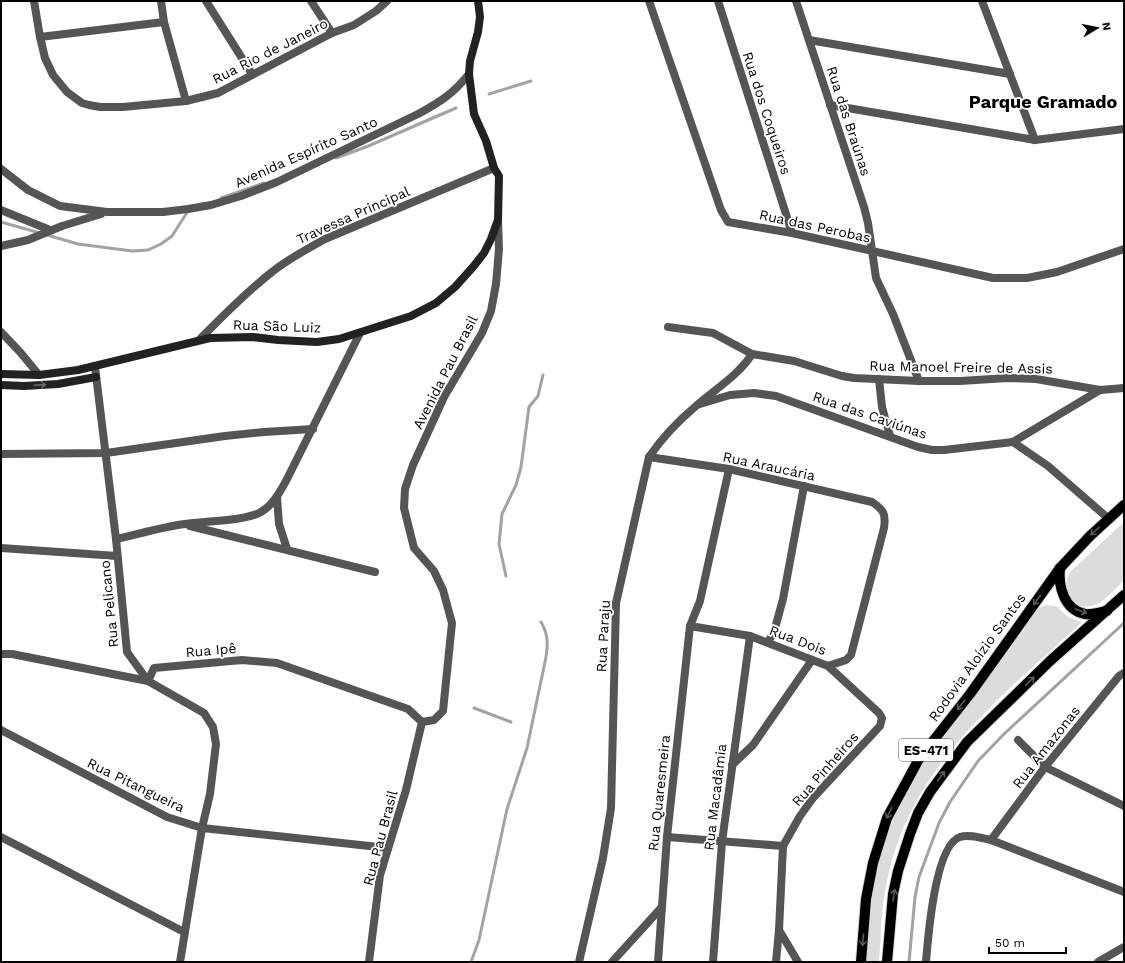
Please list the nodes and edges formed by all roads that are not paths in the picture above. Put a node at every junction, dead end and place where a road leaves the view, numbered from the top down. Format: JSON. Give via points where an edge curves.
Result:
{"nodes":[{"id":1,"x":34,"y":1,"type":"edge"},
{"id":2,"x":160,"y":1,"type":"edge"},
{"id":3,"x":206,"y":1,"type":"edge"},
{"id":4,"x":311,"y":1,"type":"edge"},
{"id":5,"x":387,"y":1,"type":"edge"},
{"id":6,"x":478,"y":1,"type":"edge"},
{"id":7,"x":649,"y":1,"type":"edge"},
{"id":8,"x":718,"y":1,"type":"edge"},
{"id":9,"x":796,"y":1,"type":"edge"},
{"id":10,"x":982,"y":1,"type":"edge"},
{"id":11,"x":164,"y":22,"type":"junction"},
{"id":12,"x":332,"y":33,"type":"junction"},
{"id":13,"x":40,"y":37,"type":"junction"},
{"id":14,"x":809,"y":40,"type":"junction"},
{"id":15,"x":252,"y":74,"type":"junction"},
{"id":16,"x":469,"y":74,"type":"junction"},
{"id":17,"x":1010,"y":74,"type":"junction"},
{"id":18,"x":186,"y":101,"type":"junction"},
{"id":19,"x":830,"y":105,"type":"junction"},
{"id":20,"x":1124,"y":129,"type":"edge"},
{"id":21,"x":1035,"y":140,"type":"junction"},
{"id":22,"x":494,"y":168,"type":"junction"},
{"id":23,"x":1,"y":169,"type":"edge"},
{"id":24,"x":1,"y":210,"type":"edge"},
{"id":25,"x":107,"y":212,"type":"junction"},
{"id":26,"x":498,"y":220,"type":"junction"},
{"id":27,"x":50,"y":230,"type":"junction"},
{"id":28,"x":792,"y":233,"type":"junction"},
{"id":29,"x":1,"y":246,"type":"edge"},
{"id":30,"x":1124,"y":250,"type":"edge"},
{"id":31,"x":872,"y":251,"type":"junction"},
{"id":32,"x":668,"y":327,"type":"dead end"},
{"id":33,"x":1,"y":332,"type":"edge"},
{"id":34,"x":360,"y":333,"type":"junction"},
{"id":35,"x":200,"y":340,"type":"junction"},
{"id":36,"x":752,"y":354,"type":"junction"},
{"id":37,"x":95,"y":367,"type":"junction"},
{"id":38,"x":1,"y":374,"type":"edge"},
{"id":39,"x":39,"y":375,"type":"junction"},
{"id":40,"x":96,"y":377,"type":"junction"},
{"id":41,"x":879,"y":379,"type":"junction"},
{"id":42,"x":919,"y":381,"type":"junction"},
{"id":43,"x":1,"y":385,"type":"edge"},
{"id":44,"x":1124,"y":388,"type":"edge"},
{"id":45,"x":1100,"y":390,"type":"junction"},
{"id":46,"x":696,"y":406,"type":"junction"},
{"id":47,"x":313,"y":430,"type":"junction"},
{"id":48,"x":890,"y":436,"type":"junction"},
{"id":49,"x":1012,"y":442,"type":"junction"},
{"id":50,"x":106,"y":453,"type":"junction"},
{"id":51,"x":1,"y":454,"type":"edge"},
{"id":52,"x":649,"y":458,"type":"junction"},
{"id":53,"x":729,"y":469,"type":"junction"},
{"id":54,"x":804,"y":486,"type":"junction"},
{"id":55,"x":277,"y":497,"type":"junction"},
{"id":56,"x":1124,"y":505,"type":"edge"},
{"id":57,"x":1109,"y":519,"type":"junction"},
{"id":58,"x":183,"y":524,"type":"junction"},
{"id":59,"x":116,"y":539,"type":"junction"},
{"id":60,"x":1,"y":548,"type":"edge"},
{"id":61,"x":287,"y":550,"type":"junction"},
{"id":62,"x":117,"y":556,"type":"junction"},
{"id":63,"x":1060,"y":568,"type":"junction"},
{"id":64,"x":375,"y":572,"type":"dead end"},
{"id":65,"x":1124,"y":595,"type":"edge"},
{"id":66,"x":1107,"y":611,"type":"junction"},
{"id":67,"x":690,"y":626,"type":"junction"},
{"id":68,"x":750,"y":636,"type":"junction"},
{"id":69,"x":768,"y":642,"type":"junction"},
{"id":70,"x":1,"y":654,"type":"edge"},
{"id":71,"x":812,"y":660,"type":"junction"},
{"id":72,"x":828,"y":666,"type":"junction"},
{"id":73,"x":1124,"y":673,"type":"edge"},
{"id":74,"x":148,"y":681,"type":"junction"},
{"id":75,"x":880,"y":713,"type":"joint"},
{"id":76,"x":422,"y":722,"type":"junction"},
{"id":77,"x":1,"y":730,"type":"edge"},
{"id":78,"x":1018,"y":740,"type":"dead end"},
{"id":79,"x":732,"y":765,"type":"junction"},
{"id":80,"x":1045,"y":767,"type":"junction"},
{"id":81,"x":1124,"y":806,"type":"edge"},
{"id":82,"x":202,"y":828,"type":"junction"},
{"id":83,"x":1,"y":837,"type":"edge"},
{"id":84,"x":667,"y":837,"type":"junction"},
{"id":85,"x":991,"y":840,"type":"junction"},
{"id":86,"x":722,"y":842,"type":"junction"},
{"id":87,"x":783,"y":846,"type":"junction"},
{"id":88,"x":388,"y":848,"type":"junction"},
{"id":89,"x":1124,"y":892,"type":"edge"},
{"id":90,"x":662,"y":908,"type":"junction"},
{"id":91,"x":779,"y":930,"type":"junction"},
{"id":92,"x":184,"y":932,"type":"junction"},
{"id":93,"x":1124,"y":946,"type":"edge"},
{"id":94,"x":180,"y":962,"type":"edge"},
{"id":95,"x":369,"y":962,"type":"edge"},
{"id":96,"x":578,"y":962,"type":"edge"},
{"id":97,"x":612,"y":962,"type":"edge"},
{"id":98,"x":658,"y":962,"type":"edge"},
{"id":99,"x":713,"y":962,"type":"edge"},
{"id":100,"x":776,"y":962,"type":"edge"},
{"id":101,"x":798,"y":962,"type":"edge"},
{"id":102,"x":861,"y":962,"type":"edge"},
{"id":103,"x":887,"y":962,"type":"edge"},
{"id":104,"x":926,"y":962,"type":"edge"},
{"id":105,"x":1098,"y":962,"type":"edge"}],
"edges":[{"from":1,"to":13,"type":"street","name":"Rua Rio de Janeiro"},
{"from":2,"to":11,"type":"street"},
{"from":3,"to":15,"type":"street"},
{"from":4,"to":12,"type":"street"},
{"from":5,"to":12,"type":"street","name":"Rua Rio de Janeiro","via":[[354,25]]},
{"from":6,"to":16,"type":"street","name":"Avenida Espírito Santo","via":[[480,17]]},
{"from":7,"to":28,"type":"street","name":"Rua das Perobas","via":[[716,197],[728,222]]},
{"from":8,"to":28,"type":"street","name":"Rua dos Coqueiros"},
{"from":9,"to":14,"type":"street","name":"Rua das Braúnas"},
{"from":10,"to":17,"type":"street"},
{"from":11,"to":13,"type":"street"},
{"from":11,"to":18,"type":"street"},
{"from":12,"to":15,"type":"street","name":"Rua Rio de Janeiro"},
{"from":13,"to":18,"type":"street","name":"Rua Rio de Janeiro","via":[[45,58],[53,75],[67,92],[82,103],[100,107],[123,107]]},
{"from":14,"to":17,"type":"street"},
{"from":14,"to":19,"type":"street","name":"Rua das Braúnas"},
{"from":15,"to":18,"type":"street","name":"Rua Rio de Janeiro","via":[[218,93]]},
{"from":16,"to":22,"type":"street","name":"Rua São Luiz","via":[[474,114]]},
{"from":16,"to":25,"type":"street","name":"Avenida Espírito Santo","via":[[458,89],[424,112],[277,182],[241,196],[211,205],[164,212]]},
{"from":17,"to":21,"type":"street"},
{"from":19,"to":21,"type":"street"},
{"from":19,"to":31,"type":"street","name":"Rua das Braúnas","via":[[864,207]]},
{"from":20,"to":21,"type":"street"},
{"from":22,"to":26,"type":"street","name":"Rua São Luiz","via":[[499,176]]},
{"from":22,"to":35,"type":"street","name":"Travessa Principal","via":[[325,239],[300,253],[273,271],[238,301]]},
{"from":23,"to":25,"type":"street","name":"Avenida Espírito Santo","via":[[28,190],[60,206]]},
{"from":24,"to":27,"type":"street"},
{"from":25,"to":27,"type":"street"},
{"from":26,"to":34,"type":"street","name":"Rua São Luiz","via":[[484,253],[473,268],[436,303],[411,316]]},
{"from":26,"to":76,"type":"street","name":"Avenida Pau Brasil","via":[[499,249],[491,311],[482,333],[444,396],[405,489],[404,508],[414,548],[434,571],[443,590],[452,623],[443,711],[434,720]]},
{"from":27,"to":29,"type":"street","via":[[28,240]]},
{"from":28,"to":31,"type":"street","name":"Rua das Perobas"},
{"from":30,"to":31,"type":"street","name":"Rua das Perobas","via":[[1057,272],[1027,278],[993,278]]},
{"from":31,"to":42,"type":"street","name":"Rua das Braúnas","via":[[876,278]]},
{"from":32,"to":36,"type":"street","name":"Rua Manoel Freire de Assis","via":[[713,333]]},
{"from":33,"to":39,"type":"street"},
{"from":34,"to":35,"type":"street","name":"Rua São Luiz","via":[[317,342],[252,337]]},
{"from":34,"to":47,"type":"street"},
{"from":35,"to":37,"type":"street","name":"Rua São Luiz"},
{"from":36,"to":41,"type":"street","name":"Rua Manoel Freire de Assis","via":[[794,361],[842,376]]},
{"from":36,"to":46,"type":"street","name":"Rua Paraju","via":[[738,372]]},
{"from":37,"to":39,"type":"street","name":"Rua São Luiz"},
{"from":37,"to":40,"type":"street","name":"Rua Pelicano"},
{"from":38,"to":39,"type":"street","name":"Rua São Luiz"},
{"from":43,"to":40,"type":"street","one_way":true,"via":[[52,384]]},
{"from":40,"to":50,"type":"street","name":"Rua Pelicano"},
{"from":41,"to":42,"type":"street","name":"Rua Manoel Freire de Assis"},
{"from":41,"to":48,"type":"street","via":[[882,407]]},
{"from":42,"to":45,"type":"street","name":"Rua Manoel Freire de Assis","via":[[1036,379]]},
{"from":44,"to":45,"type":"street","name":"Rua Manoel Freire de Assis"},
{"from":45,"to":49,"type":"street"},
{"from":46,"to":48,"type":"street","name":"Rua das Caviúnas","via":[[730,395],[754,393],[776,396]]},
{"from":46,"to":52,"type":"street","name":"Rua Paraju","via":[[659,442]]},
{"from":47,"to":50,"type":"street","via":[[240,434]]},
{"from":47,"to":55,"type":"street"},
{"from":48,"to":49,"type":"street","name":"Rua das Caviúnas","via":[[932,450]]},
{"from":49,"to":57,"type":"street","via":[[1048,466]]},
{"from":50,"to":51,"type":"street"},
{"from":50,"to":59,"type":"street","name":"Rua Pelicano"},
{"from":52,"to":53,"type":"street","name":"Rua Araucária"},
{"from":52,"to":96,"type":"street","name":"Rua Paraju","via":[[616,603],[611,808],[603,858]]},
{"from":53,"to":54,"type":"street","name":"Rua Araucária"},
{"from":53,"to":67,"type":"street","name":"Rua Quaresmeira","via":[[700,601]]},
{"from":54,"to":69,"type":"street","via":[[783,600],[774,632]]},
{"from":54,"to":72,"type":"street","name":"Rua Araucária","via":[[872,502],[882,508],[885,517],[851,655],[846,660]]},
{"from":55,"to":58,"type":"street","via":[[268,507],[247,517]]},
{"from":55,"to":61,"type":"street","via":[[279,524]]},
{"from":56,"to":57,"type":"main road","name":"Rodovia Aloízio Santos","number":"ES-471"},
{"from":57,"to":63,"type":"main road","name":"Rodovia Aloízio Santos","number":"ES-471","one_way":true},
{"from":58,"to":59,"type":"street"},
{"from":58,"to":61,"type":"street"},
{"from":59,"to":62,"type":"street","name":"Rua Pelicano"},
{"from":60,"to":62,"type":"street"},
{"from":61,"to":64,"type":"street"},
{"from":62,"to":74,"type":"street","name":"Rua Pelicano","via":[[127,652]]},
{"from":63,"to":66,"type":"main road","one_way":true,"via":[[1058,578],[1061,589],[1066,601],[1074,609],[1085,614]]},
{"from":63,"to":102,"type":"main road","name":"Rodovia Aloízio Santos","number":"ES-471","one_way":true,"via":[[970,694],[919,759],[887,818],[873,863],[866,899]]},
{"from":65,"to":66,"type":"main road","number":"ES-471"},
{"from":103,"to":66,"type":"main road","number":"ES-471","one_way":true,"via":[[898,872],[918,813],[930,792],[968,742],[1050,660]]},
{"from":67,"to":68,"type":"street","name":"Rua Dois"},
{"from":67,"to":84,"type":"street","name":"Rua Quaresmeira"},
{"from":68,"to":69,"type":"street","name":"Rua Dois"},
{"from":68,"to":79,"type":"street","name":"Rua Macadâmia"},
{"from":69,"to":71,"type":"street","name":"Rua Dois"},
{"from":70,"to":74,"type":"street"},
{"from":71,"to":72,"type":"street","name":"Rua Dois"},
{"from":71,"to":79,"type":"street","via":[[753,745]]},
{"from":72,"to":75,"type":"street","name":"Rua Dois"},
{"from":73,"to":80,"type":"street","name":"Rua Amazonas"},
{"from":74,"to":76,"type":"street","name":"Rua Ipê","via":[[154,668],[242,660],[277,663],[408,710]]},
{"from":74,"to":82,"type":"street","name":"Rua Pelicano","via":[[204,713],[213,727],[216,744],[214,764]]},
{"from":75,"to":87,"type":"street","name":"Rua Pinheiros","via":[[880,726],[813,798]]},
{"from":76,"to":88,"type":"street","name":"Rua Pau Brasil","via":[[406,790]]},
{"from":77,"to":82,"type":"street","name":"Rua Pitangueira","via":[[167,817]]},
{"from":78,"to":80,"type":"street"},
{"from":79,"to":86,"type":"street","name":"Rua Macadâmia"},
{"from":80,"to":81,"type":"street"},
{"from":80,"to":85,"type":"street","name":"Rua Amazonas"},
{"from":82,"to":88,"type":"street","name":"Rua Pitangueira"},
{"from":82,"to":92,"type":"street","name":"Rua Pelicano"},
{"from":83,"to":92,"type":"street"},
{"from":84,"to":86,"type":"street"},
{"from":84,"to":90,"type":"street","name":"Rua Quaresmeira"},
{"from":85,"to":89,"type":"street"},
{"from":85,"to":104,"type":"street","via":[[968,836],[959,837],[952,843],[942,863],[929,924]]},
{"from":86,"to":87,"type":"street"},
{"from":86,"to":99,"type":"street","name":"Rua Macadâmia"},
{"from":87,"to":91,"type":"street","name":"Rua Pinheiros"},
{"from":88,"to":95,"type":"street","name":"Rua Pau Brasil","via":[[380,875]]},
{"from":90,"to":97,"type":"street"},
{"from":90,"to":98,"type":"street","name":"Rua Quaresmeira"},
{"from":91,"to":100,"type":"street","name":"Rua Pinheiros"},
{"from":91,"to":101,"type":"street"},
{"from":92,"to":94,"type":"street","name":"Rua Pelicano"},
{"from":93,"to":105,"type":"street"}]}
